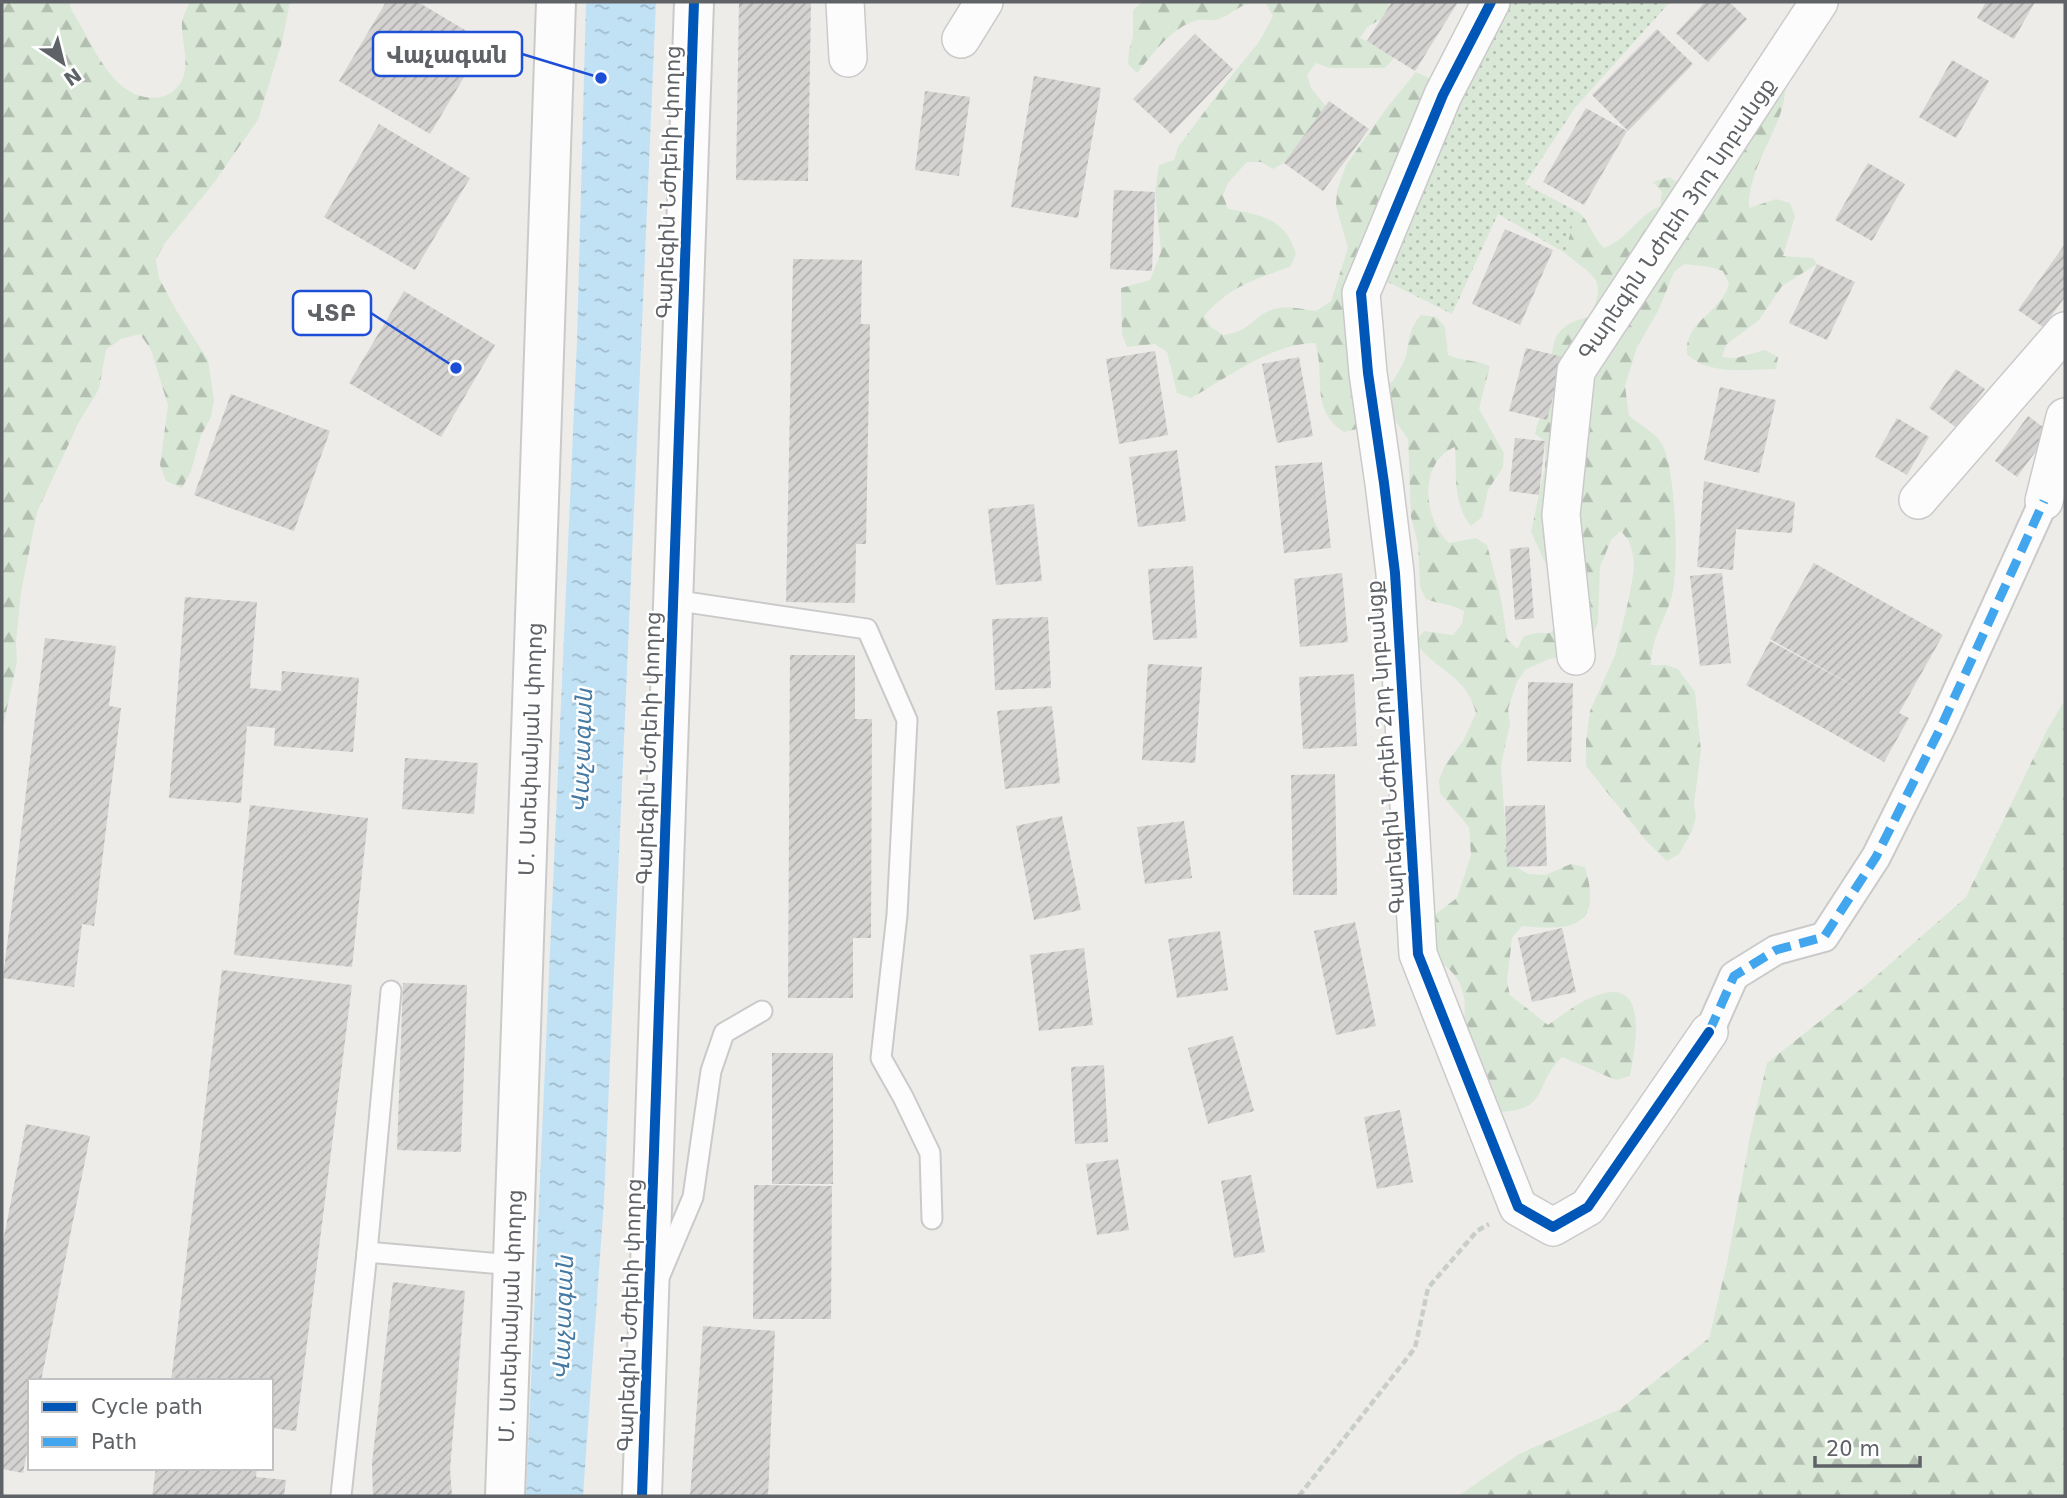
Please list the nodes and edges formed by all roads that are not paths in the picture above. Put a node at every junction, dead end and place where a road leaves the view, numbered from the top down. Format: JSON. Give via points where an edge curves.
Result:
{"nodes":[{"id":1,"x":556,"y":2,"type":"edge"},
{"id":2,"x":694,"y":2,"type":"edge"},
{"id":3,"x":845,"y":2,"type":"edge"},
{"id":4,"x":985,"y":2,"type":"edge"},
{"id":5,"x":1491,"y":2,"type":"edge"},
{"id":6,"x":1819,"y":2,"type":"edge"},
{"id":7,"x":961,"y":39,"type":"dead end"},
{"id":8,"x":848,"y":58,"type":"dead end"},
{"id":9,"x":2065,"y":331,"type":"edge"},
{"id":10,"x":2065,"y":417,"type":"edge"},
{"id":11,"x":1918,"y":500,"type":"dead end"},
{"id":12,"x":2044,"y":501,"type":"joint"},
{"id":13,"x":673,"y":600,"type":"junction"},
{"id":14,"x":1576,"y":656,"type":"dead end"},
{"id":15,"x":391,"y":991,"type":"dead end"},
{"id":16,"x":762,"y":1011,"type":"dead end"},
{"id":17,"x":1709,"y":1032,"type":"joint"},
{"id":18,"x":932,"y":1219,"type":"dead end"},
{"id":19,"x":367,"y":1252,"type":"junction"},
{"id":20,"x":513,"y":1265,"type":"junction"},
{"id":21,"x":651,"y":1296,"type":"junction"},
{"id":22,"x":341,"y":1496,"type":"edge"},
{"id":23,"x":505,"y":1496,"type":"edge"},
{"id":24,"x":642,"y":1496,"type":"edge"}],
"edges":[{"from":1,"to":20,"type":"street","name":"Մ․ Ստեփանյան փողոց"},
{"from":2,"to":13,"type":"street","name":"Գարեգին Նժդեհի փողոց"},
{"from":3,"to":8,"type":"street"},
{"from":4,"to":7,"type":"street"},
{"from":5,"to":17,"type":"street","name":"Գարեգին Նժդեհ 2րդ նրբանցք","via":[[1444,95],[1361,293],[1395,573],[1418,954],[1518,1207],[1553,1227],[1588,1207]]},
{"from":6,"to":14,"type":"street","name":"Գարեգին Նժդեհ 3րդ նրբանցք","via":[[1576,371],[1561,515]]},
{"from":9,"to":11,"type":"street"},
{"from":10,"to":12,"type":"street"},
{"from":12,"to":17,"type":"street","via":[[1876,857],[1824,937],[1776,950],[1734,976]]},
{"from":13,"to":18,"type":"lane","via":[[867,629],[907,720],[897,915],[881,1058],[930,1153]]},
{"from":13,"to":21,"type":"street","name":"Գարեգին Նժդեհի փողոց"},
{"from":15,"to":19,"type":"lane"},
{"from":16,"to":21,"type":"lane","via":[[724,1033],[710,1071],[693,1197]]},
{"from":19,"to":20,"type":"lane"},
{"from":19,"to":22,"type":"lane"},
{"from":20,"to":23,"type":"street","name":"Մ․ Ստեփանյան փողոց"},
{"from":21,"to":24,"type":"street","name":"Գարեգին Նժդեհի փողոց"}]}
